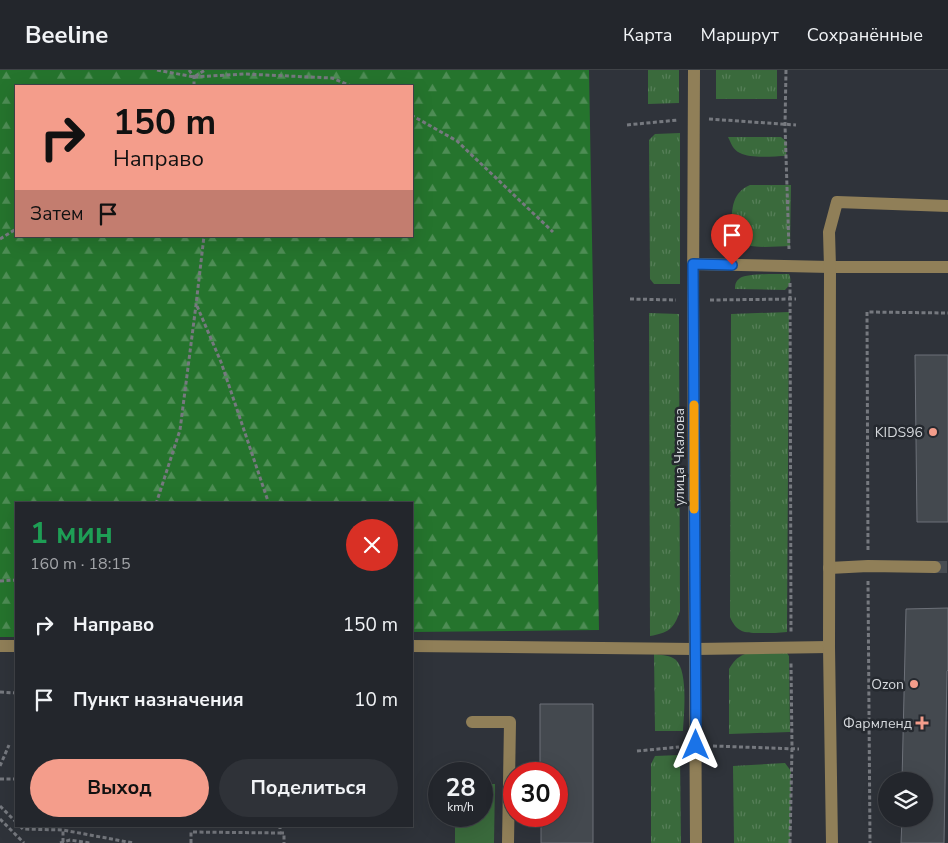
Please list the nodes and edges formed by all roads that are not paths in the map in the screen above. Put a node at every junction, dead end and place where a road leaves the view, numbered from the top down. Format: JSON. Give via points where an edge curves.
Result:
{"nodes":[{"id":1,"x":694,"y":70,"type":"edge"},
{"id":2,"x":948,"y":206,"type":"edge"},
{"id":3,"x":693,"y":264,"type":"junction"},
{"id":4,"x":830,"y":267,"type":"junction"},
{"id":5,"x":948,"y":267,"type":"edge"},
{"id":6,"x":829,"y":568,"type":"junction"},
{"id":7,"x":935,"y":568,"type":"tunnel mouth"},
{"id":8,"x":0,"y":646,"type":"edge"},
{"id":9,"x":15,"y":646,"type":"edge"},
{"id":10,"x":413,"y":646,"type":"edge"},
{"id":11,"x":828,"y":647,"type":"junction"},
{"id":12,"x":695,"y":649,"type":"junction"},
{"id":13,"x":472,"y":722,"type":"dead end"},
{"id":14,"x":508,"y":843,"type":"edge"},
{"id":15,"x":696,"y":843,"type":"edge"},
{"id":16,"x":832,"y":843,"type":"edge"}],
"edges":[{"from":1,"to":3,"type":"street","name":"улица Чкалова"},
{"from":2,"to":4,"type":"street","via":[[836,202],[829,232]]},
{"from":3,"to":4,"type":"street"},
{"from":3,"to":12,"type":"street","name":"улица Чкалова"},
{"from":4,"to":5,"type":"street"},
{"from":4,"to":6,"type":"street"},
{"from":6,"to":7,"type":"street"},
{"from":6,"to":11,"type":"street"},
{"from":8,"to":9,"type":"street"},
{"from":10,"to":12,"type":"street"},
{"from":11,"to":12,"type":"street"},
{"from":11,"to":16,"type":"street"},
{"from":12,"to":15,"type":"street","name":"улица Чкалова"},
{"from":13,"to":14,"type":"street","via":[[510,722]]}]}
